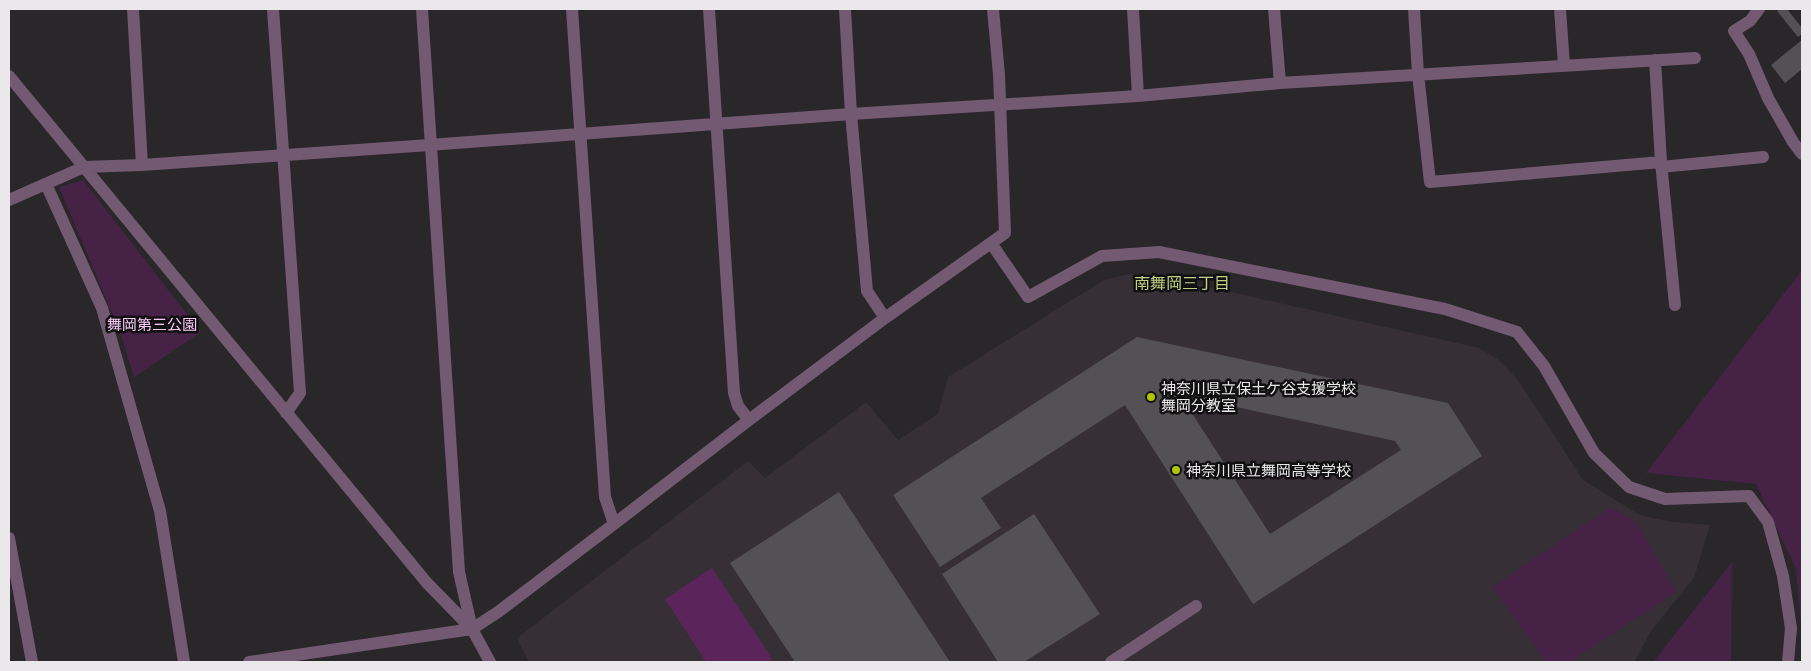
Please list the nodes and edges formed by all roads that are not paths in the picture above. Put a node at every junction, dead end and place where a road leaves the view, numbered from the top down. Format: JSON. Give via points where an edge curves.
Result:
{"nodes":[{"id":1,"x":133,"y":9,"type":"edge"},
{"id":2,"x":273,"y":9,"type":"edge"},
{"id":3,"x":422,"y":9,"type":"edge"},
{"id":4,"x":572,"y":9,"type":"edge"},
{"id":5,"x":709,"y":9,"type":"edge"},
{"id":6,"x":846,"y":9,"type":"edge"},
{"id":7,"x":993,"y":9,"type":"edge"},
{"id":8,"x":1133,"y":9,"type":"edge"},
{"id":9,"x":1274,"y":9,"type":"edge"},
{"id":10,"x":1414,"y":9,"type":"edge"},
{"id":11,"x":1560,"y":9,"type":"edge"},
{"id":12,"x":1759,"y":9,"type":"edge"},
{"id":13,"x":1695,"y":58,"type":"dead end"},
{"id":14,"x":1654,"y":60,"type":"junction"},
{"id":15,"x":1564,"y":66,"type":"junction"},
{"id":16,"x":1418,"y":74,"type":"junction"},
{"id":17,"x":9,"y":76,"type":"edge"},
{"id":18,"x":1280,"y":83,"type":"junction"},
{"id":19,"x":1138,"y":96,"type":"junction"},
{"id":20,"x":1000,"y":105,"type":"junction"},
{"id":21,"x":852,"y":114,"type":"junction"},
{"id":22,"x":717,"y":123,"type":"junction"},
{"id":23,"x":581,"y":132,"type":"junction"},
{"id":24,"x":432,"y":144,"type":"junction"},
{"id":25,"x":283,"y":154,"type":"junction"},
{"id":26,"x":1802,"y":154,"type":"edge"},
{"id":27,"x":1763,"y":157,"type":"dead end"},
{"id":28,"x":142,"y":164,"type":"junction"},
{"id":29,"x":1661,"y":164,"type":"junction"},
{"id":30,"x":84,"y":167,"type":"junction"},
{"id":31,"x":46,"y":184,"type":"junction"},
{"id":32,"x":9,"y":200,"type":"edge"},
{"id":33,"x":991,"y":243,"type":"junction"},
{"id":34,"x":1675,"y":304,"type":"dead end"},
{"id":35,"x":885,"y":318,"type":"junction"},
{"id":36,"x":286,"y":412,"type":"junction"},
{"id":37,"x":749,"y":420,"type":"junction"},
{"id":38,"x":614,"y":524,"type":"junction"},
{"id":39,"x":9,"y":538,"type":"edge"},
{"id":40,"x":1196,"y":606,"type":"dead end"},
{"id":41,"x":472,"y":629,"type":"junction"},
{"id":42,"x":32,"y":662,"type":"edge"},
{"id":43,"x":184,"y":662,"type":"edge"},
{"id":44,"x":250,"y":662,"type":"edge"},
{"id":45,"x":490,"y":662,"type":"edge"},
{"id":46,"x":1111,"y":662,"type":"edge"},
{"id":47,"x":1788,"y":662,"type":"edge"}],
"edges":[{"from":1,"to":28,"type":"street"},
{"from":2,"to":25,"type":"street"},
{"from":3,"to":24,"type":"street"},
{"from":4,"to":23,"type":"street"},
{"from":5,"to":22,"type":"street"},
{"from":6,"to":21,"type":"street"},
{"from":7,"to":20,"type":"street"},
{"from":8,"to":19,"type":"street"},
{"from":9,"to":18,"type":"street"},
{"from":10,"to":16,"type":"street"},
{"from":11,"to":15,"type":"street"},
{"from":12,"to":26,"type":"street","via":[[1750,21],[1734,32]]},
{"from":13,"to":14,"type":"street"},
{"from":14,"to":15,"type":"street"},
{"from":14,"to":29,"type":"street"},
{"from":15,"to":16,"type":"street"},
{"from":16,"to":18,"type":"street"},
{"from":16,"to":29,"type":"street","via":[[1430,182]]},
{"from":17,"to":30,"type":"street"},
{"from":18,"to":19,"type":"street"},
{"from":19,"to":20,"type":"street"},
{"from":20,"to":21,"type":"street"},
{"from":20,"to":33,"type":"street","via":[[1005,233]]},
{"from":21,"to":22,"type":"street"},
{"from":21,"to":35,"type":"street","via":[[867,291]]},
{"from":22,"to":23,"type":"street"},
{"from":22,"to":37,"type":"street","via":[[734,393],[738,406]]},
{"from":23,"to":24,"type":"street"},
{"from":23,"to":38,"type":"street","via":[[605,497]]},
{"from":24,"to":25,"type":"street"},
{"from":24,"to":41,"type":"street","via":[[459,572]]},
{"from":25,"to":28,"type":"street"},
{"from":25,"to":36,"type":"street","via":[[300,393]]},
{"from":27,"to":29,"type":"street"},
{"from":28,"to":30,"type":"street"},
{"from":29,"to":34,"type":"street"},
{"from":30,"to":31,"type":"street"},
{"from":30,"to":36,"type":"street"},
{"from":31,"to":32,"type":"street"},
{"from":31,"to":43,"type":"street","via":[[102,308],[160,511]]},
{"from":33,"to":35,"type":"street"},
{"from":33,"to":47,"type":"street","via":[[1028,297],[1102,256],[1159,252],[1445,309],[1517,332],[1544,366],[1594,453],[1628,487],[1665,499],[1749,496],[1768,522],[1783,576],[1791,628]]},
{"from":35,"to":37,"type":"street"},
{"from":36,"to":41,"type":"street","via":[[427,583]]},
{"from":37,"to":38,"type":"street"},
{"from":38,"to":41,"type":"street"},
{"from":39,"to":42,"type":"street"},
{"from":40,"to":46,"type":"street"},
{"from":41,"to":44,"type":"street"},
{"from":41,"to":45,"type":"street"}]}
